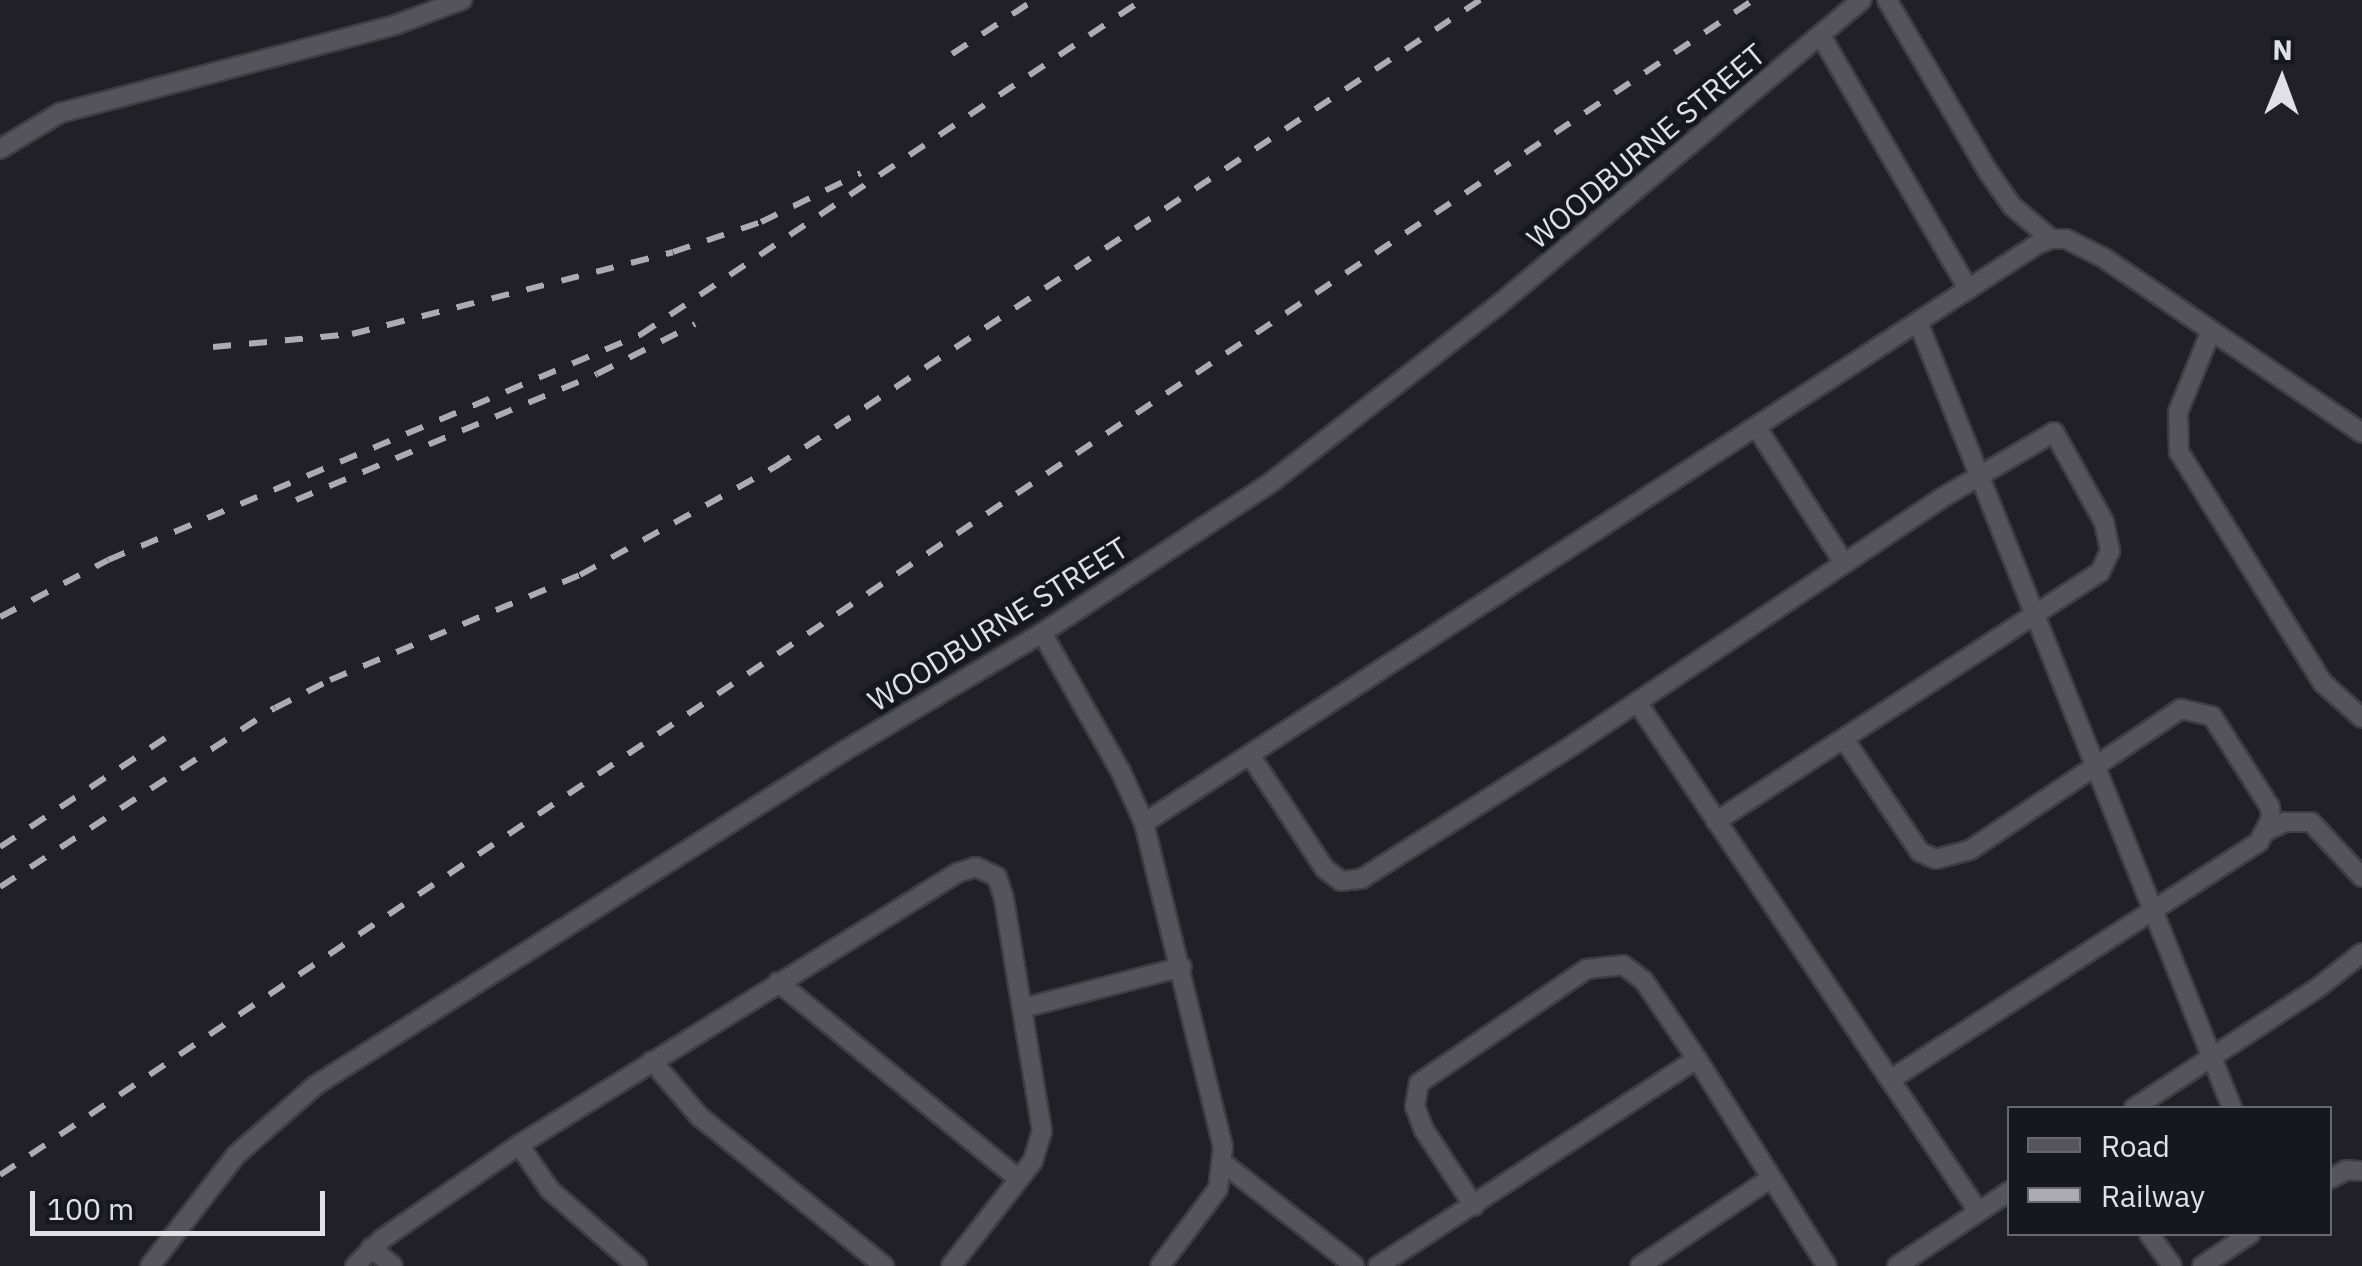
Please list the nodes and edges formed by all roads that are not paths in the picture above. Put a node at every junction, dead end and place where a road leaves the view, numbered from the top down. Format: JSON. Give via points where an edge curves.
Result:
{"nodes":[{"id":1,"x":462,"y":0,"type":"edge"},
{"id":2,"x":1862,"y":0,"type":"edge"},
{"id":3,"x":1887,"y":0,"type":"edge"},
{"id":4,"x":1821,"y":36,"type":"junction"},
{"id":5,"x":0,"y":149,"type":"edge"},
{"id":6,"x":2052,"y":239,"type":"junction"},
{"id":7,"x":1968,"y":289,"type":"junction"},
{"id":8,"x":1918,"y":322,"type":"junction"},
{"id":9,"x":2211,"y":331,"type":"junction"},
{"id":10,"x":1757,"y":428,"type":"junction"},
{"id":11,"x":2362,"y":434,"type":"edge"},
{"id":12,"x":1978,"y":474,"type":"junction"},
{"id":13,"x":1844,"y":563,"type":"junction"},
{"id":14,"x":2034,"y":617,"type":"junction"},
{"id":15,"x":1042,"y":633,"type":"junction"},
{"id":16,"x":1637,"y":702,"type":"junction"},
{"id":17,"x":2362,"y":718,"type":"edge"},
{"id":18,"x":1844,"y":739,"type":"junction"},
{"id":19,"x":1250,"y":754,"type":"junction"},
{"id":20,"x":2092,"y":765,"type":"junction"},
{"id":21,"x":1716,"y":821,"type":"junction"},
{"id":22,"x":1144,"y":823,"type":"junction"},
{"id":23,"x":2268,"y":830,"type":"junction"},
{"id":24,"x":2362,"y":877,"type":"edge"},
{"id":25,"x":2150,"y":912,"type":"junction"},
{"id":26,"x":2362,"y":952,"type":"edge"},
{"id":27,"x":1182,"y":967,"type":"junction"},
{"id":28,"x":778,"y":982,"type":"junction"},
{"id":29,"x":1023,"y":1008,"type":"junction"},
{"id":30,"x":2210,"y":1058,"type":"junction"},
{"id":31,"x":1697,"y":1059,"type":"junction"},
{"id":32,"x":652,"y":1060,"type":"junction"},
{"id":33,"x":1890,"y":1080,"type":"junction"},
{"id":34,"x":2137,"y":1106,"type":"edge"},
{"id":35,"x":2231,"y":1106,"type":"edge"},
{"id":36,"x":520,"y":1145,"type":"junction"},
{"id":37,"x":1223,"y":1163,"type":"junction"},
{"id":38,"x":2362,"y":1170,"type":"edge"},
{"id":39,"x":1770,"y":1178,"type":"junction"},
{"id":40,"x":2332,"y":1178,"type":"edge"},
{"id":41,"x":1019,"y":1179,"type":"junction"},
{"id":42,"x":2007,"y":1192,"type":"edge"},
{"id":43,"x":1474,"y":1206,"type":"junction"},
{"id":44,"x":1978,"y":1212,"type":"junction"},
{"id":45,"x":2150,"y":1236,"type":"edge"},
{"id":46,"x":2247,"y":1236,"type":"edge"},
{"id":47,"x":371,"y":1248,"type":"junction"},
{"id":48,"x":150,"y":1266,"type":"edge"},
{"id":49,"x":355,"y":1266,"type":"edge"},
{"id":50,"x":392,"y":1266,"type":"edge"},
{"id":51,"x":636,"y":1266,"type":"edge"},
{"id":52,"x":884,"y":1266,"type":"edge"},
{"id":53,"x":951,"y":1266,"type":"edge"},
{"id":54,"x":1160,"y":1266,"type":"edge"},
{"id":55,"x":1356,"y":1266,"type":"edge"},
{"id":56,"x":1378,"y":1266,"type":"edge"},
{"id":57,"x":1640,"y":1266,"type":"edge"},
{"id":58,"x":1827,"y":1266,"type":"edge"},
{"id":59,"x":1896,"y":1266,"type":"edge"},
{"id":60,"x":2172,"y":1266,"type":"edge"},
{"id":61,"x":2202,"y":1266,"type":"edge"}],
"edges":[{"from":1,"to":5,"type":"street","via":[[396,25],[60,112]]},
{"from":2,"to":4,"type":"street","name":"WOODBURNE STREET"},
{"from":3,"to":6,"type":"street","via":[[1987,170],[2012,206]]},
{"from":4,"to":7,"type":"street"},
{"from":4,"to":15,"type":"street","name":"WOODBURNE STREET","via":[[1497,306],[1269,484]]},
{"from":6,"to":7,"type":"street"},
{"from":6,"to":9,"type":"street","via":[[2104,258]]},
{"from":7,"to":8,"type":"street"},
{"from":8,"to":10,"type":"street"},
{"from":8,"to":12,"type":"street"},
{"from":9,"to":11,"type":"street"},
{"from":9,"to":17,"type":"street","via":[[2178,412],[2179,452],[2323,684]]},
{"from":10,"to":13,"type":"street"},
{"from":10,"to":19,"type":"street"},
{"from":12,"to":13,"type":"street"},
{"from":12,"to":14,"type":"street"},
{"from":12,"to":14,"type":"street","via":[[2054,432],[2104,522],[2110,551],[2100,572]]},
{"from":13,"to":16,"type":"street"},
{"from":14,"to":18,"type":"street"},
{"from":14,"to":20,"type":"street"},
{"from":15,"to":22,"type":"street"},
{"from":15,"to":48,"type":"street","name":"WOODBURNE STREET","via":[[362,1052],[236,1155]]},
{"from":16,"to":19,"type":"street","via":[[1375,873],[1349,882],[1325,869]]},
{"from":16,"to":21,"type":"street"},
{"from":18,"to":20,"type":"street","via":[[1920,852],[1936,859],[1970,850]]},
{"from":18,"to":21,"type":"street"},
{"from":19,"to":22,"type":"street"},
{"from":20,"to":23,"type":"street","via":[[2173,712],[2203,712],[2265,794]]},
{"from":20,"to":25,"type":"street"},
{"from":21,"to":33,"type":"street"},
{"from":22,"to":27,"type":"street"},
{"from":23,"to":24,"type":"street","via":[[2310,822]]},
{"from":23,"to":25,"type":"street"},
{"from":25,"to":30,"type":"street"},
{"from":25,"to":33,"type":"street"},
{"from":26,"to":30,"type":"street"},
{"from":27,"to":29,"type":"street"},
{"from":27,"to":37,"type":"street"},
{"from":28,"to":29,"type":"street","via":[[957,872],[976,867],[997,877]]},
{"from":28,"to":32,"type":"street"},
{"from":28,"to":41,"type":"street"},
{"from":29,"to":41,"type":"street","via":[[1042,1131]]},
{"from":30,"to":34,"type":"street"},
{"from":30,"to":35,"type":"street"},
{"from":31,"to":39,"type":"street"},
{"from":31,"to":43,"type":"street"},
{"from":31,"to":43,"type":"street","via":[[1644,981],[1623,965],[1587,969],[1506,1022],[1426,1076],[1416,1094],[1424,1130]]},
{"from":32,"to":36,"type":"street"},
{"from":32,"to":52,"type":"street","via":[[700,1117]]},
{"from":33,"to":44,"type":"street"},
{"from":36,"to":47,"type":"street"},
{"from":36,"to":51,"type":"street","via":[[550,1190]]},
{"from":37,"to":54,"type":"street","via":[[1210,1203]]},
{"from":37,"to":55,"type":"street"},
{"from":38,"to":40,"type":"street"},
{"from":39,"to":57,"type":"street"},
{"from":39,"to":58,"type":"street"},
{"from":41,"to":53,"type":"street"},
{"from":42,"to":44,"type":"street"},
{"from":43,"to":56,"type":"street"},
{"from":44,"to":59,"type":"street"},
{"from":45,"to":60,"type":"street"},
{"from":46,"to":61,"type":"street"},
{"from":47,"to":49,"type":"street"},
{"from":47,"to":50,"type":"street"}]}
